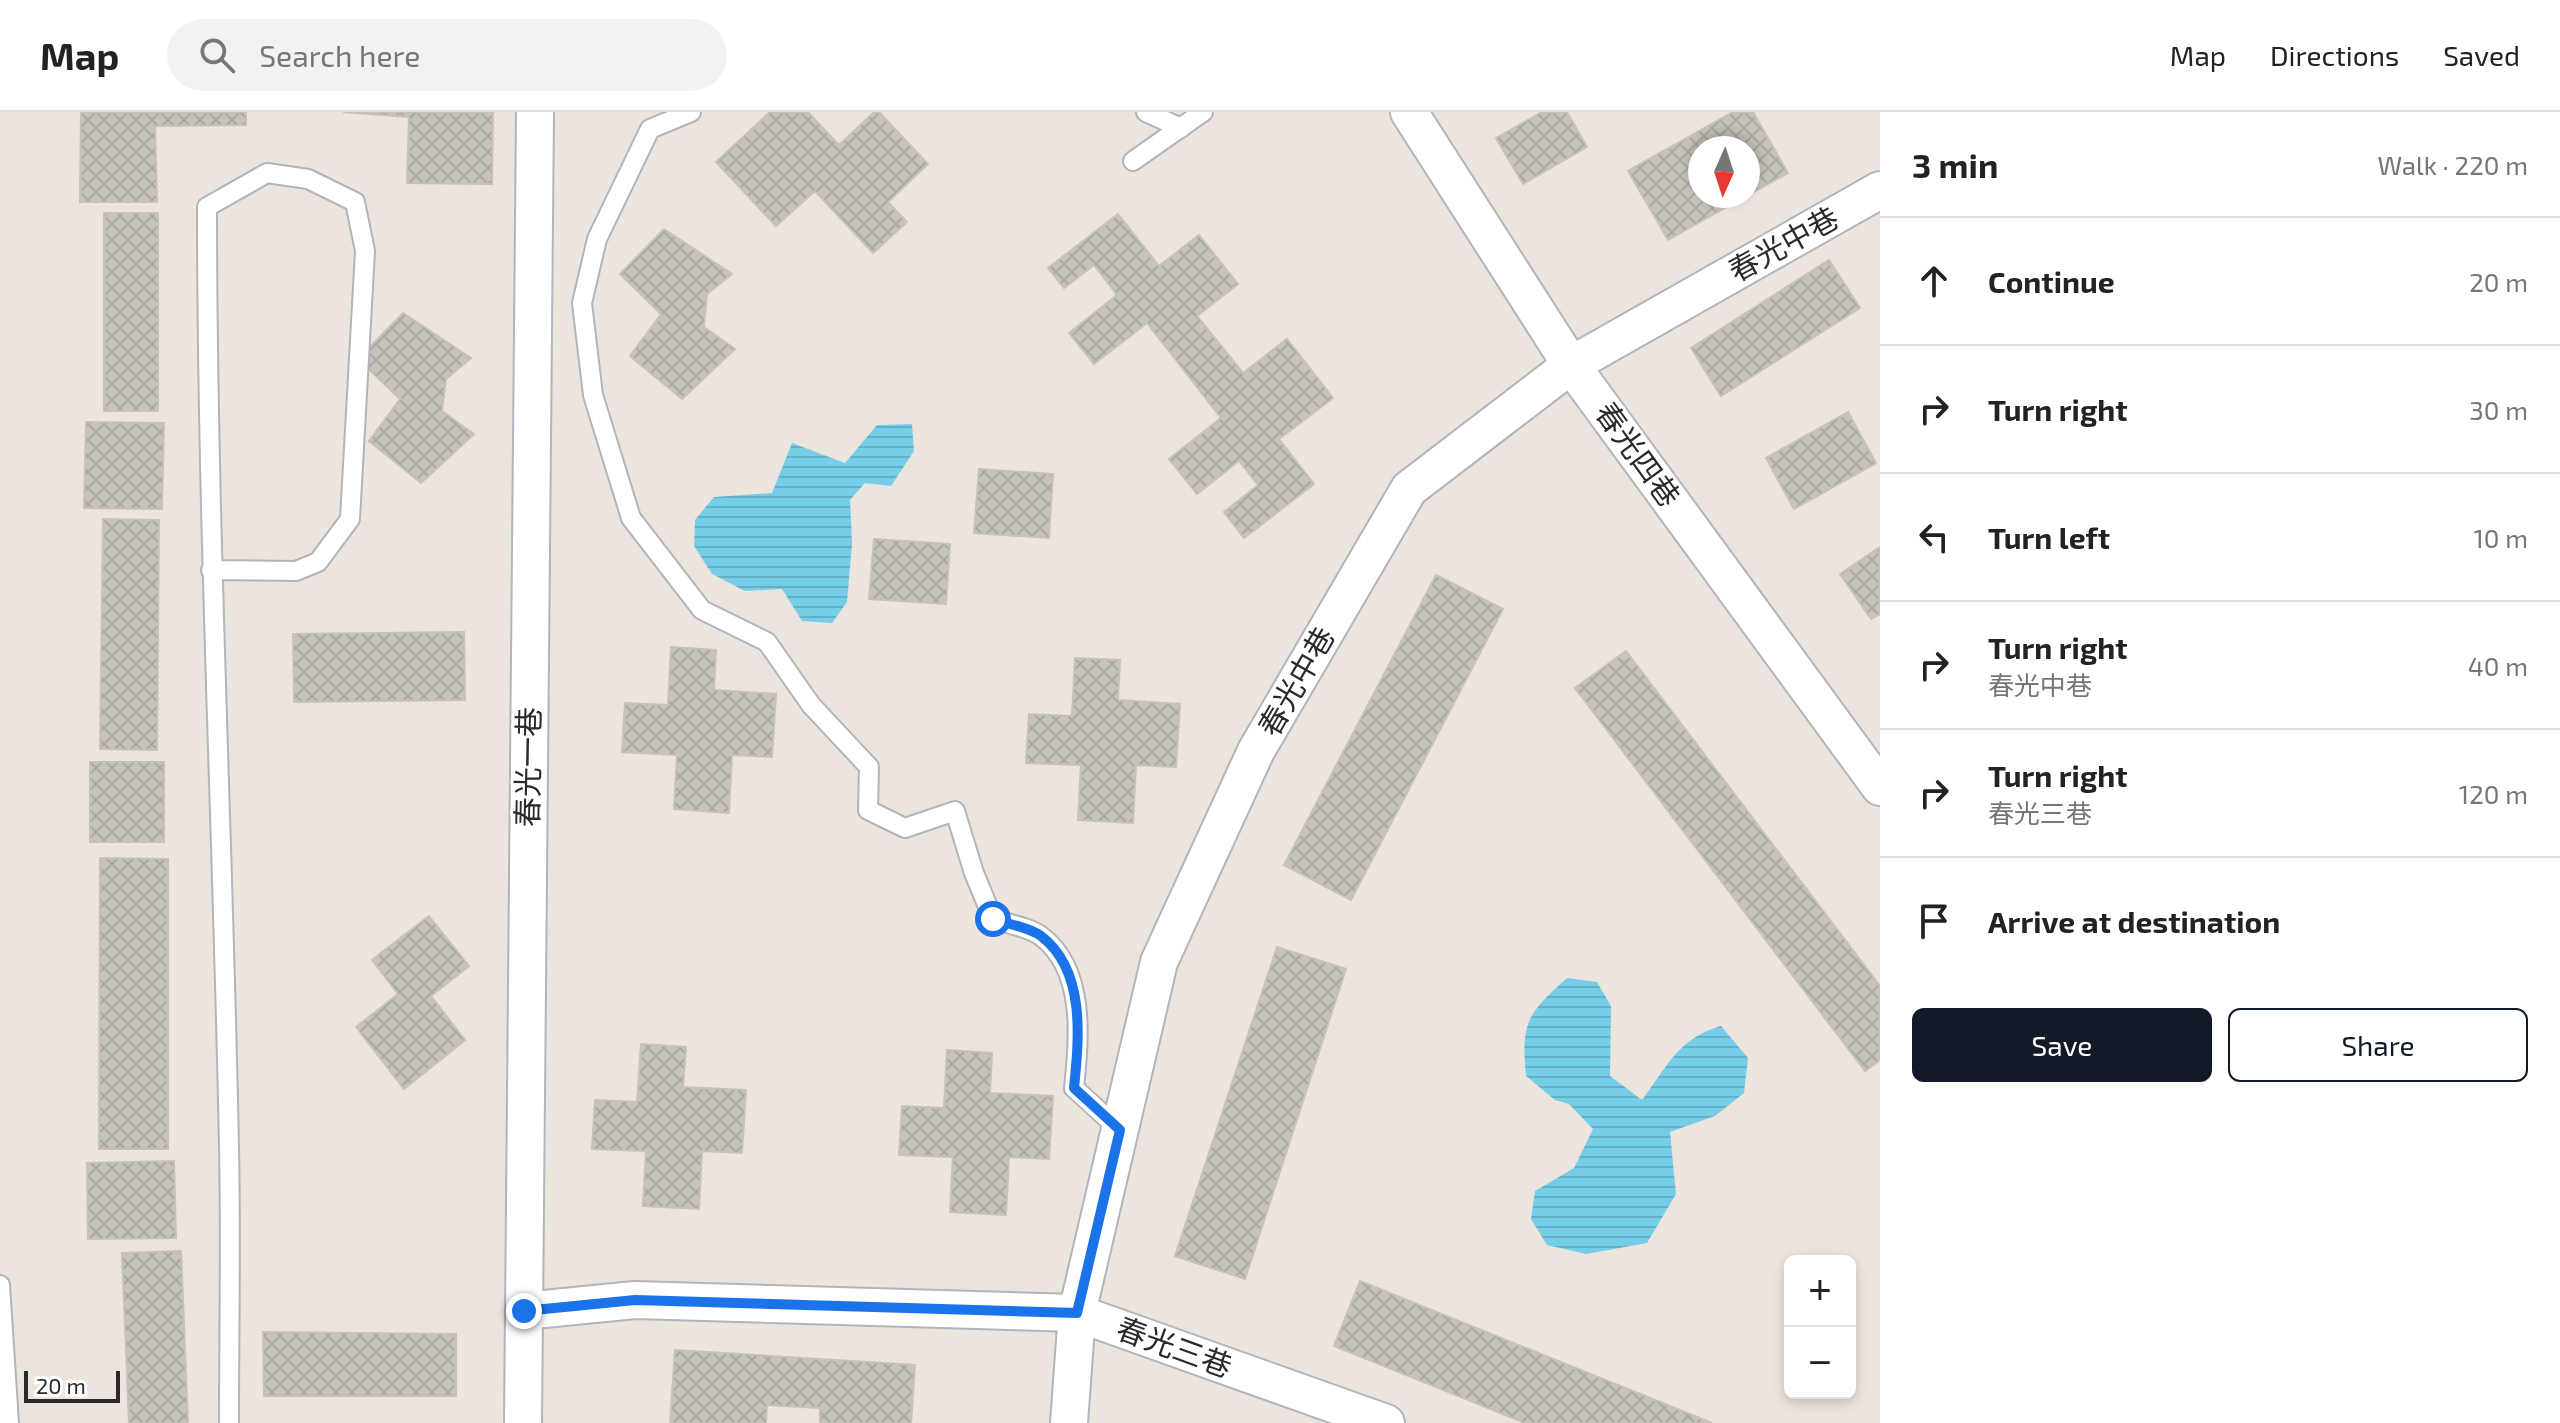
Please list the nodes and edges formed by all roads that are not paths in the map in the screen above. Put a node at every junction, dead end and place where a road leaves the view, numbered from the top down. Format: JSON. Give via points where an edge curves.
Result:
{"nodes":[{"id":1,"x":535,"y":112,"type":"edge"},
{"id":2,"x":691,"y":112,"type":"edge"},
{"id":3,"x":1146,"y":112,"type":"edge"},
{"id":4,"x":1203,"y":112,"type":"edge"},
{"id":5,"x":1409,"y":112,"type":"edge"},
{"id":6,"x":1181,"y":128,"type":"junction"},
{"id":7,"x":1133,"y":161,"type":"dead end"},
{"id":8,"x":1880,"y":190,"type":"edge"},
{"id":9,"x":1571,"y":365,"type":"junction"},
{"id":10,"x":211,"y":570,"type":"junction"},
{"id":11,"x":1880,"y":787,"type":"edge"},
{"id":12,"x":1120,"y":1130,"type":"junction"},
{"id":13,"x":0,"y":1285,"type":"edge"},
{"id":14,"x":524,"y":1311,"type":"junction"},
{"id":15,"x":1077,"y":1313,"type":"junction"},
{"id":16,"x":9,"y":1423,"type":"edge"},
{"id":17,"x":229,"y":1423,"type":"edge"},
{"id":18,"x":523,"y":1423,"type":"edge"},
{"id":19,"x":1069,"y":1423,"type":"edge"},
{"id":20,"x":1386,"y":1423,"type":"edge"}],
"edges":[{"from":1,"to":14,"type":"street","name":"春光一巷"},
{"from":2,"to":12,"type":"lane","via":[[650,129],[597,239],[582,303],[593,395],[631,518],[702,610],[767,642],[811,705],[869,767],[868,810],[905,828],[955,811],[993,919],[1040,935],[1069,969],[1079,1042],[1074,1088]]},
{"from":3,"to":6,"type":"lane"},
{"from":4,"to":6,"type":"lane"},
{"from":5,"to":9,"type":"street","name":"春光四巷"},
{"from":6,"to":7,"type":"lane"},
{"from":8,"to":9,"type":"street","name":"春光中巷"},
{"from":9,"to":11,"type":"street","name":"春光四巷"},
{"from":9,"to":12,"type":"street","name":"春光中巷","via":[[1409,489],[1256,751],[1159,962]]},
{"from":10,"to":10,"type":"lane","via":[[207,207],[267,173],[308,179],[355,202],[365,251],[350,519],[318,562],[296,571]]},
{"from":10,"to":17,"type":"lane","via":[[229,1149]]},
{"from":12,"to":15,"type":"street","name":"春光中巷"},
{"from":13,"to":16,"type":"lane"},
{"from":14,"to":15,"type":"street","name":"春光三巷","via":[[635,1300]]},
{"from":14,"to":18,"type":"street","name":"春光一巷"},
{"from":15,"to":19,"type":"street","name":"春光中巷"},
{"from":15,"to":20,"type":"street","name":"春光三巷"}]}
